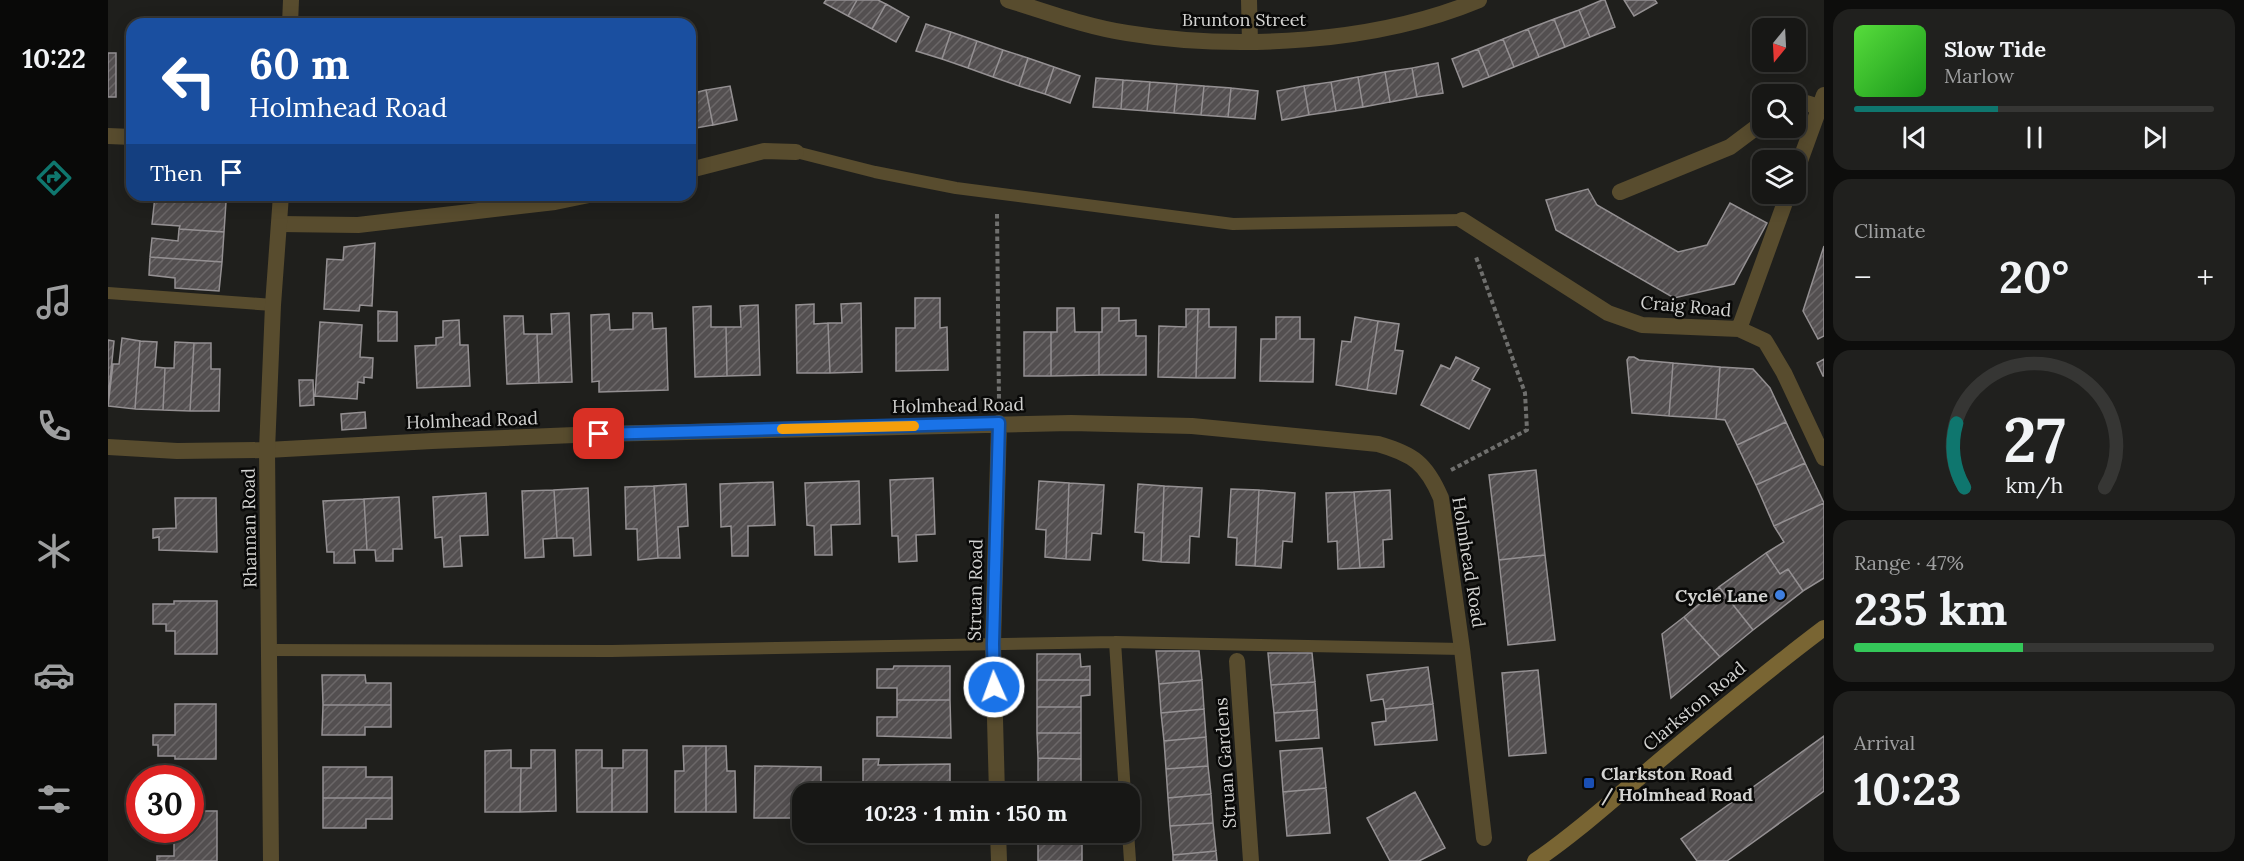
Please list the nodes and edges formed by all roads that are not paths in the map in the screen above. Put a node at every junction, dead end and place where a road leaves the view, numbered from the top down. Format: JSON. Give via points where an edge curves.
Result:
{"nodes":[{"id":1,"x":291,"y":0,"type":"edge"},
{"id":2,"x":1008,"y":0,"type":"edge"},
{"id":3,"x":1249,"y":0,"type":"edge"},
{"id":4,"x":1479,"y":0,"type":"edge"},
{"id":5,"x":290,"y":18,"type":"edge"},
{"id":6,"x":1250,"y":42,"type":"junction"},
{"id":7,"x":1806,"y":100,"type":"edge"},
{"id":8,"x":1821,"y":101,"type":"edge"},
{"id":9,"x":1752,"y":130,"type":"edge"},
{"id":10,"x":108,"y":136,"type":"edge"},
{"id":11,"x":126,"y":137,"type":"edge"},
{"id":12,"x":1804,"y":150,"type":"edge"},
{"id":13,"x":796,"y":152,"type":"joint"},
{"id":14,"x":696,"y":169,"type":"edge"},
{"id":15,"x":1620,"y":192,"type":"dead end"},
{"id":16,"x":281,"y":201,"type":"edge"},
{"id":17,"x":560,"y":201,"type":"edge"},
{"id":18,"x":1784,"y":204,"type":"edge"},
{"id":19,"x":1462,"y":220,"type":"joint"},
{"id":20,"x":280,"y":224,"type":"junction"},
{"id":21,"x":108,"y":293,"type":"edge"},
{"id":22,"x":273,"y":305,"type":"junction"},
{"id":23,"x":1739,"y":329,"type":"junction"},
{"id":24,"x":999,"y":423,"type":"junction"},
{"id":25,"x":108,"y":447,"type":"edge"},
{"id":26,"x":267,"y":450,"type":"junction"},
{"id":27,"x":1824,"y":458,"type":"edge"},
{"id":28,"x":1824,"y":628,"type":"edge"},
{"id":29,"x":1115,"y":642,"type":"junction"},
{"id":30,"x":993,"y":644,"type":"junction"},
{"id":31,"x":1462,"y":649,"type":"junction"},
{"id":32,"x":269,"y":650,"type":"junction"},
{"id":33,"x":1237,"y":661,"type":"dead end"},
{"id":34,"x":997,"y":783,"type":"edge"},
{"id":35,"x":1124,"y":783,"type":"edge"},
{"id":36,"x":1484,"y":838,"type":"dead end"},
{"id":37,"x":998,"y":843,"type":"edge"},
{"id":38,"x":1129,"y":843,"type":"edge"},
{"id":39,"x":271,"y":861,"type":"edge"},
{"id":40,"x":999,"y":861,"type":"edge"},
{"id":41,"x":1130,"y":861,"type":"edge"},
{"id":42,"x":1251,"y":861,"type":"edge"},
{"id":43,"x":1535,"y":861,"type":"edge"}],
"edges":[{"from":1,"to":5,"type":"street"},
{"from":2,"to":6,"type":"street","name":"Brunton Street","via":[[1126,33]]},
{"from":3,"to":6,"type":"street"},
{"from":4,"to":6,"type":"street","name":"Brunton Street","via":[[1360,33]]},
{"from":7,"to":8,"type":"street"},
{"from":8,"to":12,"type":"street"},
{"from":9,"to":15,"type":"street","via":[[1730,147]]},
{"from":10,"to":11,"type":"street"},
{"from":13,"to":14,"type":"street","via":[[764,152]]},
{"from":13,"to":19,"type":"lane","via":[[875,172],[997,194],[1233,224]]},
{"from":16,"to":20,"type":"street","name":"Rhannan Road"},
{"from":17,"to":20,"type":"street","via":[[358,225]]},
{"from":18,"to":23,"type":"street"},
{"from":19,"to":23,"type":"street","name":"Craig Road","via":[[1608,313],[1642,325]]},
{"from":20,"to":22,"type":"street","name":"Rhannan Road"},
{"from":21,"to":22,"type":"lane"},
{"from":22,"to":26,"type":"street","name":"Rhannan Road"},
{"from":23,"to":27,"type":"street","name":"Craig Road","via":[[1765,341]]},
{"from":24,"to":26,"type":"street","name":"Holmhead Road","via":[[599,434]]},
{"from":24,"to":30,"type":"street","name":"Struan Road"},
{"from":24,"to":31,"type":"street","name":"Holmhead Road","via":[[1192,426],[1378,444],[1402,451],[1419,463],[1441,498]]},
{"from":25,"to":26,"type":"street","name":"Holmhead Road"},
{"from":26,"to":32,"type":"street","name":"Rhannan Road"},
{"from":28,"to":43,"type":"main road","name":"Clarkston Road"},
{"from":29,"to":30,"type":"lane"},
{"from":29,"to":31,"type":"lane"},
{"from":29,"to":35,"type":"lane"},
{"from":30,"to":32,"type":"lane","via":[[611,651]]},
{"from":30,"to":34,"type":"street","name":"Struan Road"},
{"from":31,"to":36,"type":"street","name":"Holmhead Road"},
{"from":32,"to":39,"type":"street","name":"Rhannan Road"},
{"from":33,"to":42,"type":"street","name":"Struan Gardens"},
{"from":37,"to":40,"type":"street"},
{"from":38,"to":41,"type":"lane"}]}
